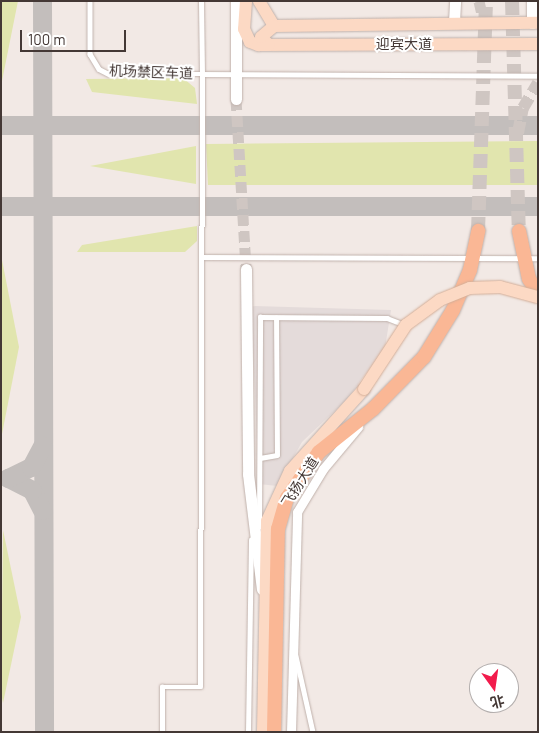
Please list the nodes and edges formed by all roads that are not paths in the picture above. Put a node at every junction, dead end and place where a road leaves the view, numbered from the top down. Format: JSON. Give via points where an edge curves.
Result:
{"nodes":[{"id":1,"x":90,"y":1,"type":"edge"},
{"id":2,"x":201,"y":1,"type":"edge"},
{"id":3,"x":236,"y":1,"type":"edge"},
{"id":4,"x":246,"y":1,"type":"edge"},
{"id":5,"x":259,"y":1,"type":"edge"},
{"id":6,"x":455,"y":1,"type":"edge"},
{"id":7,"x":532,"y":1,"type":"edge"},
{"id":8,"x":454,"y":22,"type":"junction"},
{"id":9,"x":535,"y":23,"type":"edge"},
{"id":10,"x":274,"y":26,"type":"junction"},
{"id":11,"x":538,"y":44,"type":"edge"},
{"id":12,"x":270,"y":45,"type":"junction"},
{"id":13,"x":202,"y":74,"type":"junction"},
{"id":14,"x":538,"y":76,"type":"edge"},
{"id":15,"x":236,"y":99,"type":"tunnel mouth"},
{"id":16,"x":478,"y":230,"type":"tunnel mouth"},
{"id":17,"x":519,"y":231,"type":"tunnel mouth"},
{"id":18,"x":201,"y":257,"type":"junction"},
{"id":19,"x":538,"y":258,"type":"edge"},
{"id":20,"x":246,"y":269,"type":"tunnel mouth"},
{"id":21,"x":538,"y":293,"type":"edge"},
{"id":22,"x":538,"y":297,"type":"edge"},
{"id":23,"x":276,"y":318,"type":"junction"},
{"id":24,"x":406,"y":325,"type":"junction"},
{"id":25,"x":373,"y":409,"type":"junction"},
{"id":26,"x":260,"y":458,"type":"junction"},
{"id":27,"x":252,"y":519,"type":"junction"},
{"id":28,"x":258,"y":565,"type":"junction"},
{"id":29,"x":263,"y":594,"type":"junction"},
{"id":30,"x":292,"y":635,"type":"junction"},
{"id":31,"x":272,"y":658,"type":"junction"},
{"id":32,"x":162,"y":732,"type":"edge"},
{"id":33,"x":248,"y":732,"type":"edge"},
{"id":34,"x":265,"y":732,"type":"edge"},
{"id":35,"x":274,"y":732,"type":"edge"},
{"id":36,"x":292,"y":732,"type":"edge"},
{"id":37,"x":313,"y":732,"type":"edge"}],
"edges":[{"from":1,"to":13,"type":"lane","name":"机场禁区车道","via":[[90,54],[99,69],[109,74]]},
{"from":2,"to":13,"type":"lane","name":"机场禁区车道"},
{"from":3,"to":15,"type":"street"},
{"from":4,"to":12,"type":"main road","name":"迎宾大道","via":[[244,28],[250,42]]},
{"from":5,"to":10,"type":"main road"},
{"from":6,"to":8,"type":"street"},
{"from":7,"to":9,"type":"street"},
{"from":8,"to":9,"type":"main road","name":"迎宾大道"},
{"from":8,"to":10,"type":"main road","name":"迎宾大道"},
{"from":10,"to":12,"type":"main road","via":[[261,37]]},
{"from":11,"to":12,"type":"main road","name":"迎宾大道"},
{"from":13,"to":14,"type":"lane"},
{"from":13,"to":18,"type":"lane"},
{"from":16,"to":25,"type":"main road","name":"飞扬大道","via":[[470,270],[453,310],[424,357]]},
{"from":17,"to":21,"type":"main road","via":[[529,279]]},
{"from":18,"to":19,"type":"lane"},
{"from":18,"to":32,"type":"lane","via":[[200,687],[162,687]]},
{"from":20,"to":27,"type":"street"},
{"from":22,"to":24,"type":"main road","bridge":true,"via":[[500,287],[470,288],[440,300]]},
{"from":23,"to":24,"type":"lane","via":[[392,318]]},
{"from":23,"to":26,"type":"lane","via":[[277,455]]},
{"from":23,"to":26,"type":"lane","via":[[260,317]]},
{"from":24,"to":29,"type":"main road","bridge":true,"via":[[364,389],[308,447],[278,494],[267,521]]},
{"from":25,"to":30,"type":"street","via":[[323,470],[297,512]]},
{"from":25,"to":31,"type":"main road","name":"飞扬大道","via":[[319,452],[287,498],[278,529]]},
{"from":26,"to":28,"type":"lane"},
{"from":27,"to":28,"type":"street"},
{"from":27,"to":33,"type":"lane"},
{"from":28,"to":29,"type":"street"},
{"from":29,"to":34,"type":"main road"},
{"from":30,"to":36,"type":"street"},
{"from":30,"to":37,"type":"lane"},
{"from":31,"to":34,"type":"main road"},
{"from":31,"to":35,"type":"main road","name":"飞扬大道"}]}
